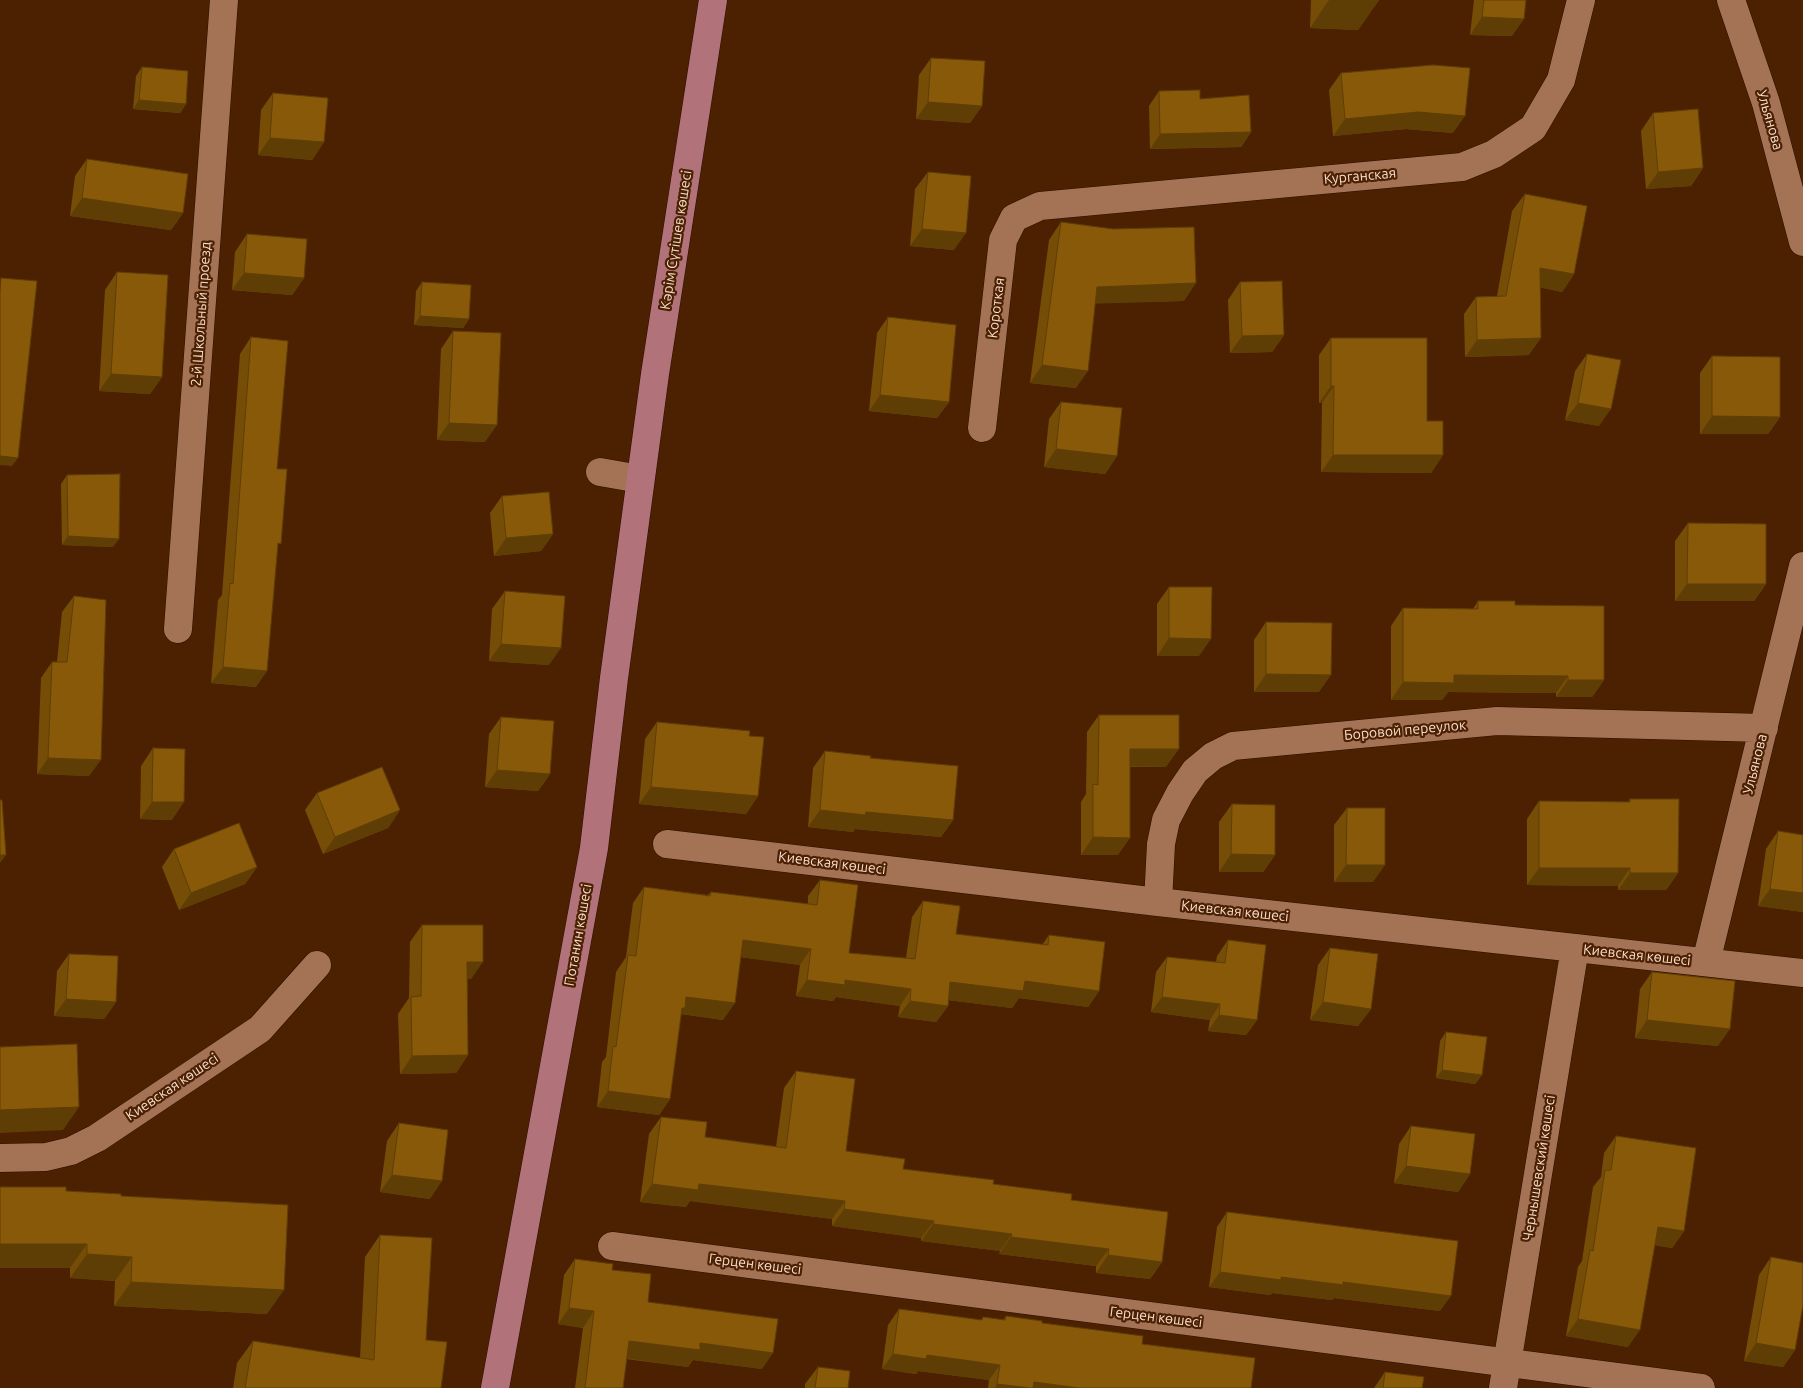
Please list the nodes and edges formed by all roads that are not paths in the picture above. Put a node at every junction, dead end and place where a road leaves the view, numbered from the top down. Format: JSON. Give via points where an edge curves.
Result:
{"nodes":[{"id":1,"x":224,"y":0,"type":"edge"},
{"id":2,"x":713,"y":0,"type":"edge"},
{"id":3,"x":1581,"y":0,"type":"edge"},
{"id":4,"x":1731,"y":0,"type":"edge"},
{"id":5,"x":1040,"y":206,"type":"joint"},
{"id":6,"x":1803,"y":242,"type":"edge"},
{"id":7,"x":982,"y":428,"type":"dead end"},
{"id":8,"x":600,"y":472,"type":"dead end"},
{"id":9,"x":640,"y":479,"type":"junction"},
{"id":10,"x":1801,"y":580,"type":"edge"},
{"id":11,"x":178,"y":629,"type":"dead end"},
{"id":12,"x":1764,"y":728,"type":"junction"},
{"id":13,"x":667,"y":844,"type":"dead end"},
{"id":14,"x":1158,"y":902,"type":"junction"},
{"id":15,"x":1575,"y":948,"type":"junction"},
{"id":16,"x":1706,"y":962,"type":"junction"},
{"id":17,"x":317,"y":965,"type":"dead end"},
{"id":18,"x":1803,"y":973,"type":"edge"},
{"id":19,"x":0,"y":1158,"type":"edge"},
{"id":20,"x":612,"y":1246,"type":"dead end"},
{"id":21,"x":1505,"y":1375,"type":"edge"},
{"id":22,"x":496,"y":1388,"type":"edge"},
{"id":23,"x":1700,"y":1388,"type":"edge"}],
"edges":[{"from":1,"to":11,"type":"street","name":"2-й Школьный проезд"},
{"from":2,"to":9,"type":"main road","name":"Кәрім Сүтішев көшесі"},
{"from":3,"to":5,"type":"street","name":"Курганская","via":[[1561,80],[1533,128],[1494,154],[1462,167]]},
{"from":4,"to":6,"type":"street","name":"Ульянова","via":[[1766,104]]},
{"from":5,"to":7,"type":"street","name":"Короткая","via":[[1014,218],[1003,240]]},
{"from":8,"to":9,"type":"street"},
{"from":9,"to":22,"type":"main road","name":"Потанин көшесі","via":[[594,848]]},
{"from":10,"to":12,"type":"street","name":"Ульянова"},
{"from":12,"to":14,"type":"street","name":"Боровой переулок","via":[[1497,721],[1233,746],[1213,756],[1195,771],[1166,820],[1161,844]]},
{"from":12,"to":16,"type":"street","name":"Ульянова"},
{"from":13,"to":14,"type":"street","name":"Киевская көшесі"},
{"from":14,"to":15,"type":"street","name":"Киевская көшесі"},
{"from":15,"to":16,"type":"street","name":"Киевская көшесі"},
{"from":15,"to":21,"type":"street","name":"Чернышевский көшесі"},
{"from":16,"to":18,"type":"street","name":"Киевская көшесі"},
{"from":17,"to":19,"type":"street","name":"Киевская көшесі","via":[[260,1029],[96,1138],[46,1157]]},
{"from":20,"to":21,"type":"street","name":"Герцен көшесі"},
{"from":21,"to":23,"type":"street","name":"Герцен көшесі"}]}
